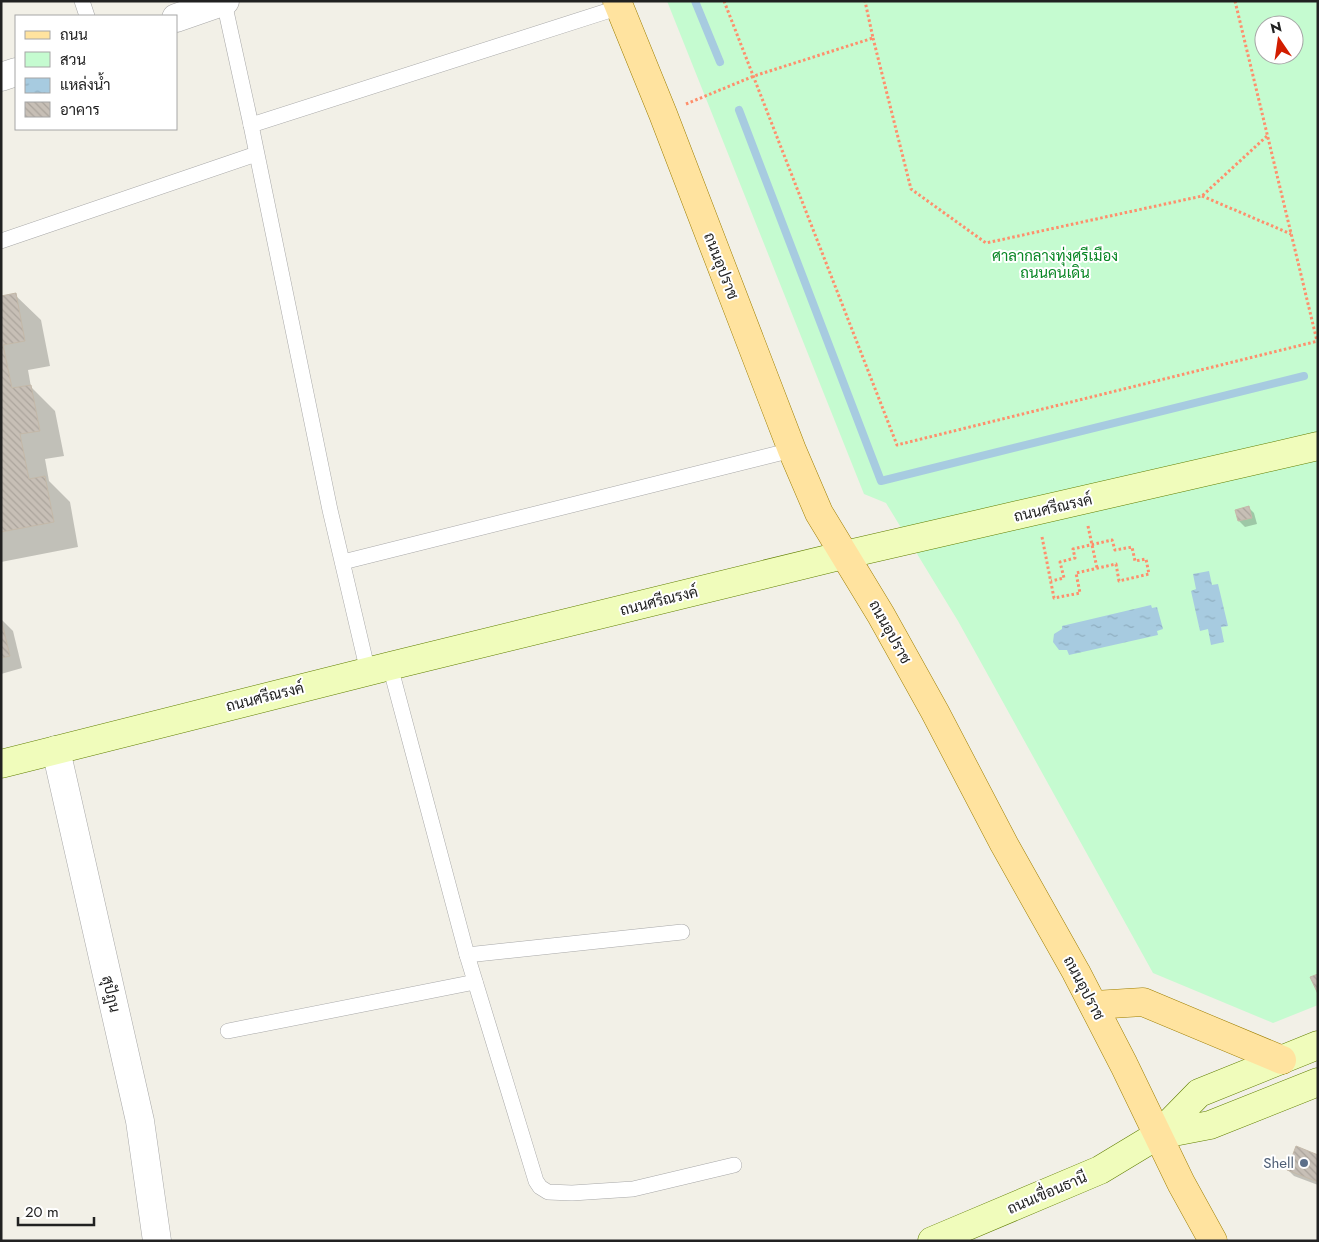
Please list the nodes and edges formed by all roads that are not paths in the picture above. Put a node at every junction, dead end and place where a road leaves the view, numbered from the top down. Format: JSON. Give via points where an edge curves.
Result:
{"nodes":[{"id":1,"x":82,"y":1,"type":"edge"},
{"id":2,"x":224,"y":1,"type":"edge"},
{"id":3,"x":619,"y":4,"type":"edge"},
{"id":4,"x":87,"y":15,"type":"edge"},
{"id":5,"x":178,"y":17,"type":"edge"},
{"id":6,"x":15,"y":72,"type":"edge"},
{"id":7,"x":1,"y":77,"type":"edge"},
{"id":8,"x":251,"y":125,"type":"junction"},
{"id":9,"x":256,"y":154,"type":"junction"},
{"id":10,"x":1,"y":241,"type":"edge"},
{"id":11,"x":1318,"y":446,"type":"edge"},
{"id":12,"x":792,"y":450,"type":"junction"},
{"id":13,"x":844,"y":555,"type":"junction"},
{"id":14,"x":342,"y":562,"type":"junction"},
{"id":15,"x":379,"y":669,"type":"junction"},
{"id":16,"x":56,"y":750,"type":"junction"},
{"id":17,"x":1,"y":764,"type":"edge"},
{"id":18,"x":682,"y":932,"type":"dead end"},
{"id":19,"x":467,"y":955,"type":"junction"},
{"id":20,"x":475,"y":982,"type":"junction"},
{"id":21,"x":1094,"y":1005,"type":"junction"},
{"id":22,"x":228,"y":1032,"type":"dead end"},
{"id":23,"x":1318,"y":1046,"type":"edge"},
{"id":24,"x":1282,"y":1060,"type":"junction"},
{"id":25,"x":1318,"y":1082,"type":"edge"},
{"id":26,"x":1158,"y":1135,"type":"junction"},
{"id":27,"x":734,"y":1166,"type":"dead end"},
{"id":28,"x":156,"y":1241,"type":"edge"},
{"id":29,"x":932,"y":1241,"type":"edge"},
{"id":30,"x":1212,"y":1241,"type":"edge"}],
"edges":[{"from":1,"to":4,"type":"lane"},
{"from":2,"to":5,"type":"street"},
{"from":2,"to":8,"type":"lane"},
{"from":3,"to":8,"type":"lane"},
{"from":3,"to":12,"type":"main road","name":"ถนนอุปราช"},
{"from":6,"to":7,"type":"street"},
{"from":8,"to":9,"type":"lane"},
{"from":9,"to":10,"type":"lane"},
{"from":9,"to":14,"type":"lane"},
{"from":11,"to":13,"type":"main road","name":"ถนนศรีณรงค์"},
{"from":12,"to":13,"type":"main road","name":"ถนนอุปราช","via":[[823,521]]},
{"from":12,"to":14,"type":"lane"},
{"from":13,"to":15,"type":"main road","name":"ถนนศรีณรงค์"},
{"from":13,"to":21,"type":"main road","name":"ถนนอุปราช","via":[[882,616]]},
{"from":14,"to":15,"type":"lane"},
{"from":15,"to":16,"type":"main road","name":"ถนนศรีณรงค์"},
{"from":15,"to":19,"type":"lane"},
{"from":16,"to":17,"type":"main road","name":"ถนนศรีณรงค์"},
{"from":16,"to":28,"type":"street","name":"สุปัฎน","via":[[140,1121]]},
{"from":18,"to":19,"type":"lane"},
{"from":19,"to":20,"type":"lane"},
{"from":20,"to":22,"type":"lane"},
{"from":20,"to":27,"type":"lane","via":[[540,1187],[548,1192],[572,1193],[633,1189]]},
{"from":21,"to":24,"type":"main road","via":[[1143,1002]]},
{"from":21,"to":26,"type":"main road","name":"ถนนอุปราช"},
{"from":23,"to":24,"type":"main road","name":"ถนนเขื่อนธานี"},
{"from":24,"to":26,"type":"main road","name":"ถนนเขื่อนธานี","via":[[1199,1093]]},
{"from":25,"to":26,"type":"main road","name":"ถนนเขื่อนธานี","via":[[1210,1125]]},
{"from":26,"to":29,"type":"main road","name":"ถนนเขื่อนธานี","via":[[1100,1170]]},
{"from":26,"to":30,"type":"main road","name":"ถนนอุปราช"}]}
